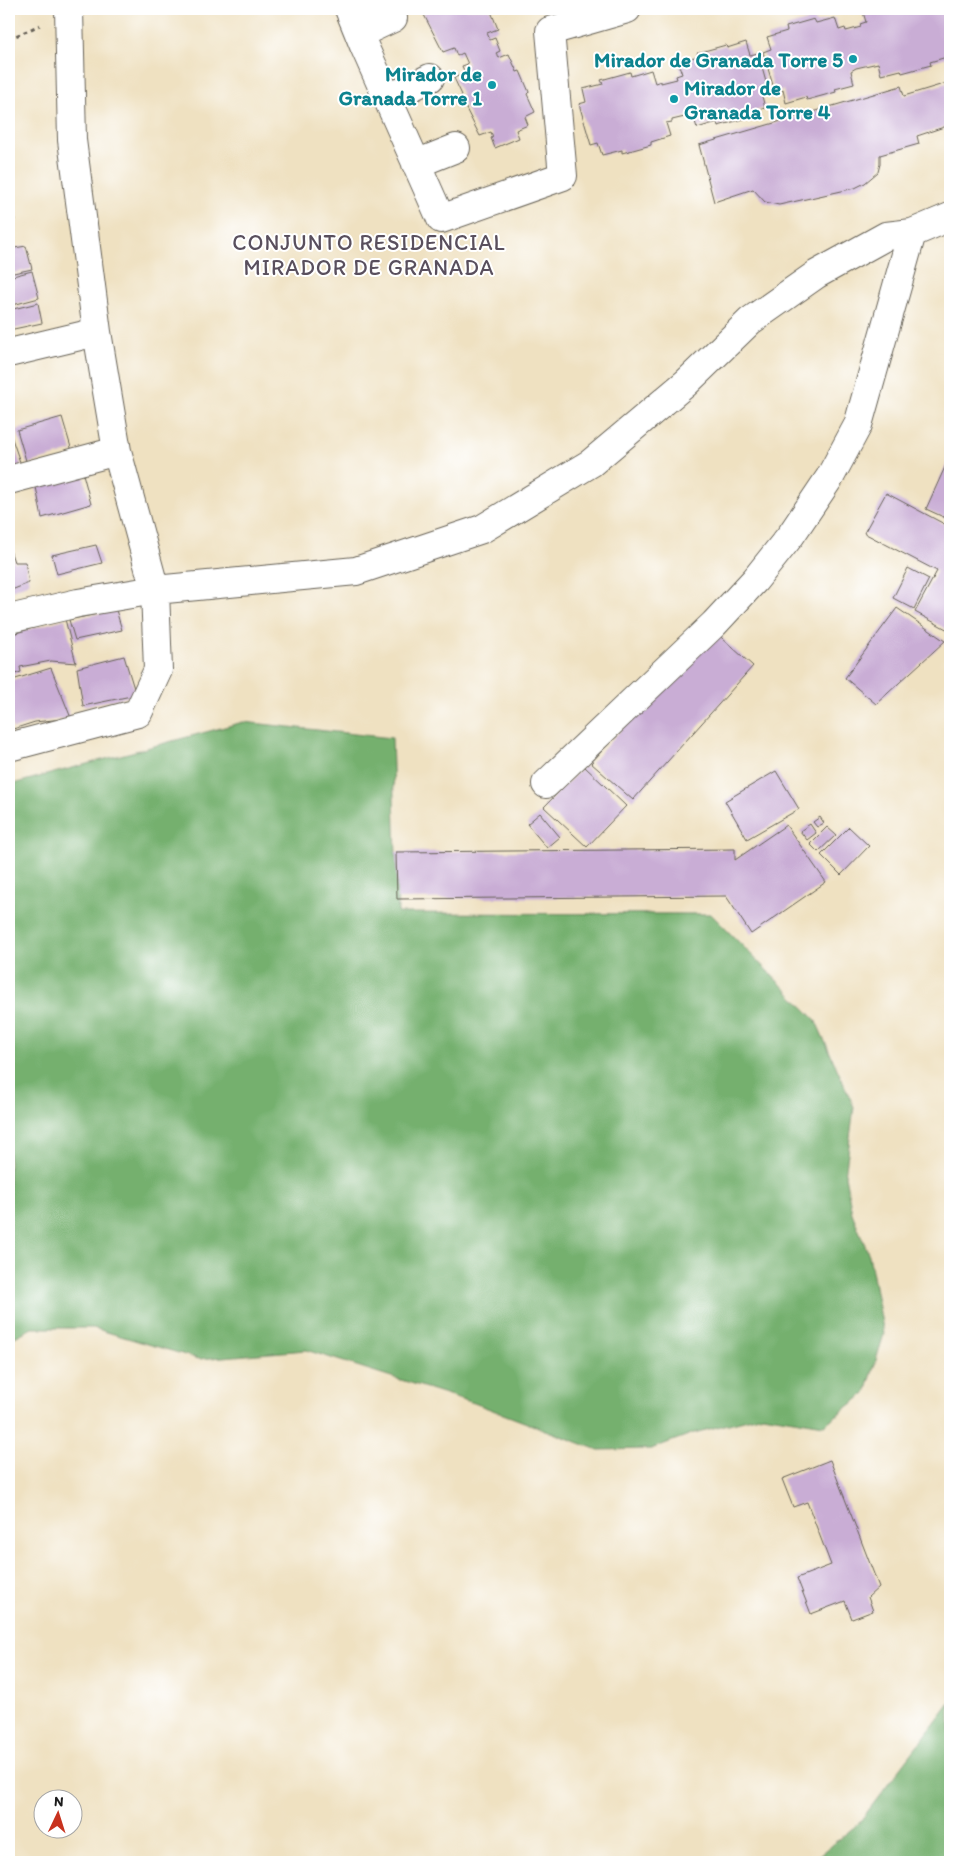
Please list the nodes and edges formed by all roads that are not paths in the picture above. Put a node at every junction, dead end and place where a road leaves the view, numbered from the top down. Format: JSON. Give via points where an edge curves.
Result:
{"nodes":[{"id":1,"x":69,"y":9,"type":"edge"},
{"id":2,"x":349,"y":9,"type":"edge"},
{"id":3,"x":627,"y":9,"type":"edge"},
{"id":4,"x":393,"y":18,"type":"dead end"},
{"id":5,"x":359,"y":34,"type":"junction"},
{"id":6,"x":430,"y":78,"type":"dead end"},
{"id":7,"x":387,"y":99,"type":"junction"},
{"id":8,"x":456,"y":148,"type":"dead end"},
{"id":9,"x":416,"y":164,"type":"junction"},
{"id":10,"x":950,"y":217,"type":"edge"},
{"id":11,"x":912,"y":233,"type":"junction"},
{"id":12,"x":97,"y":332,"type":"junction"},
{"id":13,"x":9,"y":353,"type":"edge"},
{"id":14,"x":117,"y":451,"type":"junction"},
{"id":15,"x":9,"y":480,"type":"edge"},
{"id":16,"x":155,"y":590,"type":"junction"},
{"id":17,"x":9,"y":619,"type":"edge"},
{"id":18,"x":9,"y":747,"type":"edge"},
{"id":19,"x":546,"y":784,"type":"dead end"}],
"edges":[{"from":1,"to":12,"type":"street","via":[[72,140]]},
{"from":2,"to":5,"type":"street"},
{"from":3,"to":9,"type":"street","via":[[550,31],[563,176],[441,219]]},
{"from":4,"to":5,"type":"street"},
{"from":5,"to":7,"type":"street"},
{"from":6,"to":7,"type":"street"},
{"from":7,"to":9,"type":"street"},
{"from":8,"to":9,"type":"street"},
{"from":10,"to":11,"type":"street"},
{"from":11,"to":16,"type":"street","via":[[886,236],[817,274],[750,321],[686,383],[592,463],[482,528],[356,572]]},
{"from":11,"to":19,"type":"street","via":[[858,426],[792,535],[714,624]]},
{"from":12,"to":13,"type":"street"},
{"from":12,"to":14,"type":"street"},
{"from":14,"to":15,"type":"street"},
{"from":14,"to":16,"type":"street"},
{"from":16,"to":17,"type":"street"},
{"from":16,"to":18,"type":"street","via":[[158,670],[138,713]]}]}
